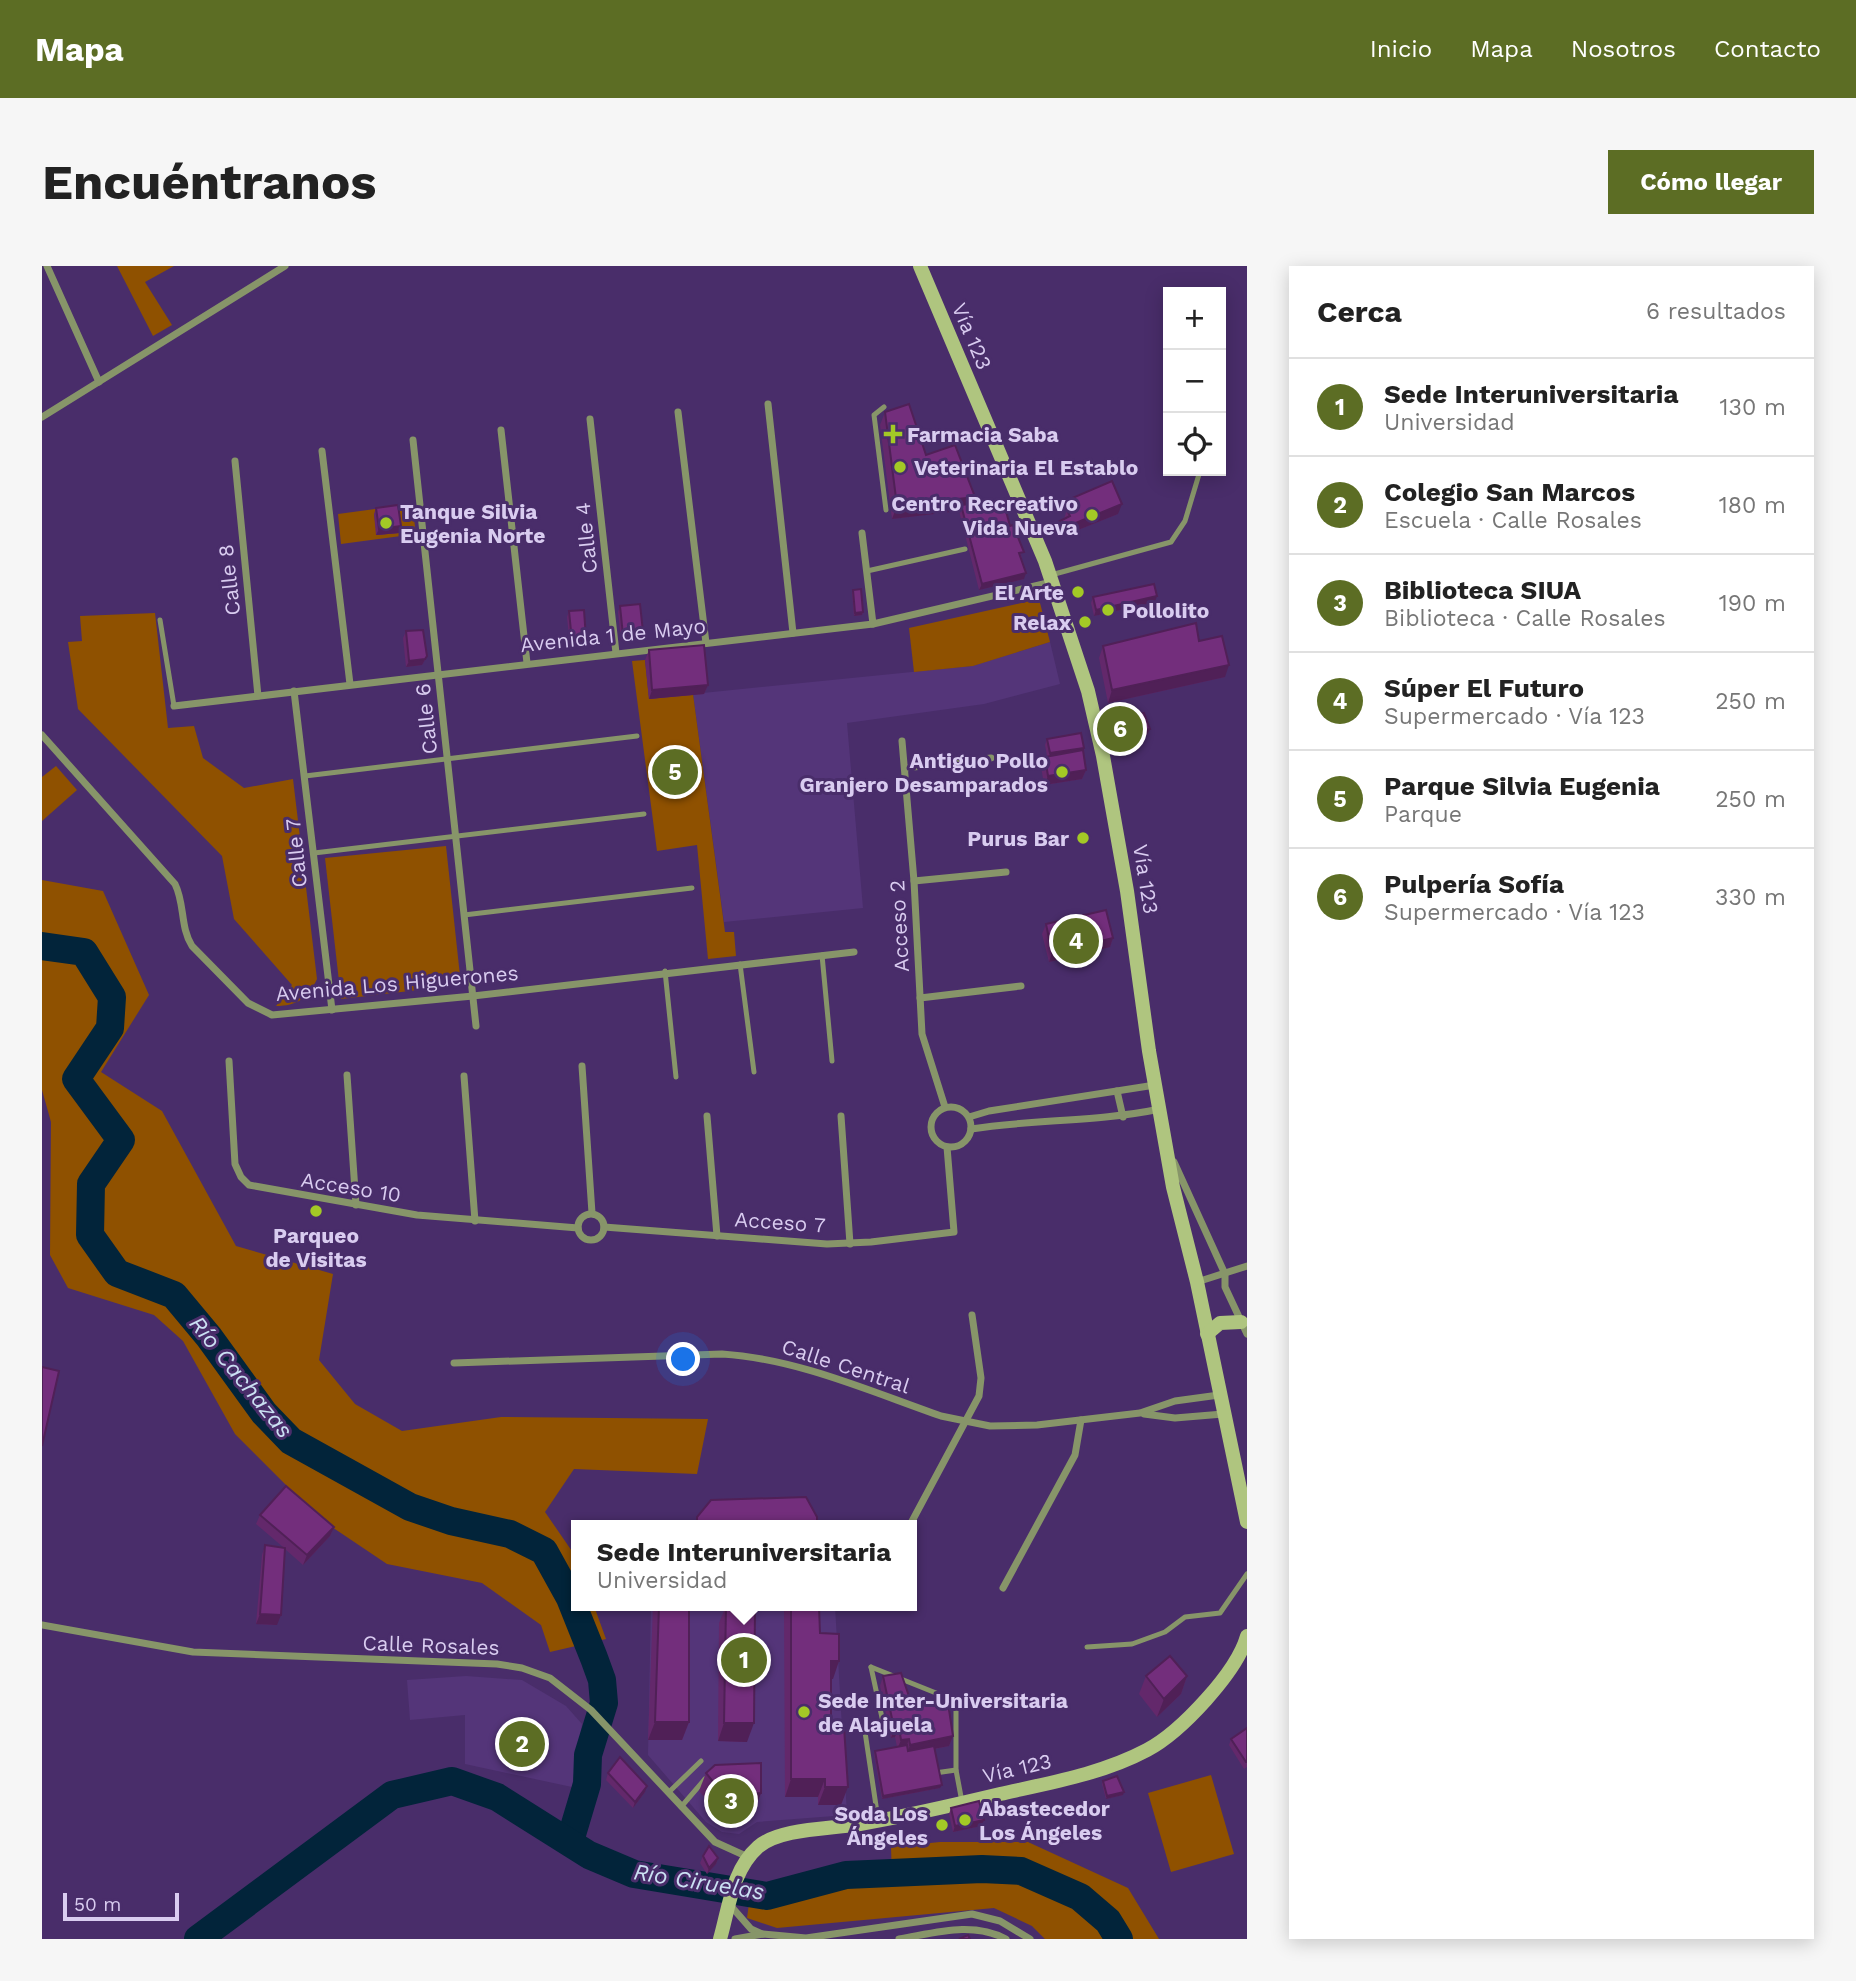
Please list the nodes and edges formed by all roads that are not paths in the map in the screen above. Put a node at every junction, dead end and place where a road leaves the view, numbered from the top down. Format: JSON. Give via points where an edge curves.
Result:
{"nodes":[{"id":1,"x":47,"y":266,"type":"edge"},
{"id":2,"x":264,"y":266,"type":"edge"},
{"id":3,"x":285,"y":266,"type":"edge"},
{"id":4,"x":920,"y":266,"type":"edge"},
{"id":5,"x":268,"y":276,"type":"junction"},
{"id":6,"x":99,"y":382,"type":"junction"},
{"id":7,"x":768,"y":404,"type":"dead end"},
{"id":8,"x":884,"y":407,"type":"dead end"},
{"id":9,"x":678,"y":412,"type":"dead end"},
{"id":10,"x":42,"y":417,"type":"edge"},
{"id":11,"x":590,"y":419,"type":"dead end"},
{"id":12,"x":501,"y":430,"type":"dead end"},
{"id":13,"x":413,"y":440,"type":"dead end"},
{"id":14,"x":322,"y":451,"type":"dead end"},
{"id":15,"x":235,"y":461,"type":"dead end"},
{"id":16,"x":1199,"y":476,"type":"edge"},
{"id":17,"x":886,"y":510,"type":"dead end"},
{"id":18,"x":862,"y":533,"type":"dead end"},
{"id":19,"x":965,"y":549,"type":"dead end"},
{"id":20,"x":867,"y":571,"type":"junction"},
{"id":21,"x":1052,"y":578,"type":"junction"},
{"id":22,"x":160,"y":620,"type":"dead end"},
{"id":23,"x":873,"y":624,"type":"junction"},
{"id":24,"x":793,"y":633,"type":"junction"},
{"id":25,"x":706,"y":643,"type":"junction"},
{"id":26,"x":616,"y":653,"type":"junction"},
{"id":27,"x":527,"y":663,"type":"junction"},
{"id":28,"x":439,"y":673,"type":"junction"},
{"id":29,"x":349,"y":684,"type":"junction"},
{"id":30,"x":294,"y":691,"type":"junction"},
{"id":31,"x":258,"y":696,"type":"junction"},
{"id":32,"x":174,"y":706,"type":"joint"},
{"id":33,"x":42,"y":735,"type":"edge"},
{"id":34,"x":637,"y":736,"type":"dead end"},
{"id":35,"x":902,"y":741,"type":"dead end"},
{"id":36,"x":448,"y":757,"type":"junction"},
{"id":37,"x":991,"y":758,"type":"dead end"},
{"id":38,"x":905,"y":768,"type":"junction"},
{"id":39,"x":305,"y":776,"type":"junction"},
{"id":40,"x":644,"y":814,"type":"dead end"},
{"id":41,"x":456,"y":837,"type":"junction"},
{"id":42,"x":314,"y":853,"type":"junction"},
{"id":43,"x":1006,"y":872,"type":"dead end"},
{"id":44,"x":914,"y":881,"type":"junction"},
{"id":45,"x":692,"y":888,"type":"dead end"},
{"id":46,"x":464,"y":915,"type":"junction"},
{"id":47,"x":854,"y":952,"type":"dead end"},
{"id":48,"x":822,"y":956,"type":"junction"},
{"id":49,"x":740,"y":964,"type":"junction"},
{"id":50,"x":665,"y":971,"type":"junction"},
{"id":51,"x":1021,"y":986,"type":"dead end"},
{"id":52,"x":473,"y":996,"type":"junction"},
{"id":53,"x":920,"y":998,"type":"junction"},
{"id":54,"x":332,"y":1010,"type":"junction"},
{"id":55,"x":476,"y":1026,"type":"dead end"},
{"id":56,"x":229,"y":1061,"type":"dead end"},
{"id":57,"x":832,"y":1061,"type":"dead end"},
{"id":58,"x":582,"y":1066,"type":"dead end"},
{"id":59,"x":754,"y":1072,"type":"dead end"},
{"id":60,"x":347,"y":1074,"type":"dead end"},
{"id":61,"x":464,"y":1076,"type":"dead end"},
{"id":62,"x":676,"y":1077,"type":"dead end"},
{"id":63,"x":1155,"y":1085,"type":"junction"},
{"id":64,"x":1117,"y":1091,"type":"junction"},
{"id":65,"x":1034,"y":1103,"type":"junction"},
{"id":66,"x":945,"y":1107,"type":"junction"},
{"id":67,"x":1160,"y":1109,"type":"junction"},
{"id":68,"x":707,"y":1116,"type":"dead end"},
{"id":69,"x":841,"y":1116,"type":"dead end"},
{"id":70,"x":970,"y":1117,"type":"junction"},
{"id":71,"x":1123,"y":1117,"type":"junction"},
{"id":72,"x":1038,"y":1119,"type":"junction"},
{"id":73,"x":971,"y":1129,"type":"junction"},
{"id":74,"x":947,"y":1147,"type":"junction"},
{"id":75,"x":1168,"y":1150,"type":"junction"},
{"id":76,"x":356,"y":1205,"type":"junction"},
{"id":77,"x":592,"y":1213,"type":"junction"},
{"id":78,"x":475,"y":1221,"type":"junction"},
{"id":79,"x":604,"y":1227,"type":"junction"},
{"id":80,"x":578,"y":1228,"type":"junction"},
{"id":81,"x":717,"y":1236,"type":"junction"},
{"id":82,"x":850,"y":1244,"type":"junction"},
{"id":83,"x":1247,"y":1266,"type":"edge"},
{"id":84,"x":1226,"y":1273,"type":"junction"},
{"id":85,"x":1197,"y":1282,"type":"junction"},
{"id":86,"x":972,"y":1315,"type":"dead end"},
{"id":87,"x":1244,"y":1328,"type":"edge"},
{"id":88,"x":1207,"y":1335,"type":"junction"},
{"id":89,"x":454,"y":1363,"type":"dead end"},
{"id":90,"x":1219,"y":1395,"type":"junction"},
{"id":91,"x":1140,"y":1413,"type":"junction"},
{"id":92,"x":1223,"y":1414,"type":"junction"},
{"id":93,"x":1081,"y":1420,"type":"junction"},
{"id":94,"x":967,"y":1422,"type":"junction"},
{"id":95,"x":913,"y":1520,"type":"edge"},
{"id":96,"x":1247,"y":1522,"type":"edge"},
{"id":97,"x":1247,"y":1574,"type":"edge"},
{"id":98,"x":1003,"y":1588,"type":"dead end"},
{"id":99,"x":42,"y":1625,"type":"edge"},
{"id":100,"x":1246,"y":1644,"type":"edge"},
{"id":101,"x":1087,"y":1647,"type":"dead end"},
{"id":102,"x":701,"y":1761,"type":"dead end"},
{"id":103,"x":713,"y":1770,"type":"edge"},
{"id":104,"x":956,"y":1770,"type":"junction"},
{"id":105,"x":932,"y":1774,"type":"edge"},
{"id":106,"x":884,"y":1783,"type":"edge"},
{"id":107,"x":872,"y":1785,"type":"junction"},
{"id":108,"x":669,"y":1792,"type":"junction"},
{"id":109,"x":962,"y":1802,"type":"junction"},
{"id":110,"x":681,"y":1807,"type":"junction"},
{"id":111,"x":878,"y":1821,"type":"junction"},
{"id":112,"x":748,"y":1857,"type":"junction"},
{"id":113,"x":730,"y":1902,"type":"junction"},
{"id":114,"x":763,"y":1934,"type":"junction"},
{"id":115,"x":831,"y":1937,"type":"edge"},
{"id":116,"x":720,"y":1939,"type":"edge"},
{"id":117,"x":735,"y":1939,"type":"edge"},
{"id":118,"x":899,"y":1939,"type":"edge"},
{"id":119,"x":1006,"y":1939,"type":"edge"},
{"id":120,"x":1030,"y":1939,"type":"edge"}],
"edges":[{"from":1,"to":6,"type":"street"},
{"from":2,"to":5,"type":"street"},
{"from":3,"to":5,"type":"street"},
{"from":4,"to":21,"type":"main road","name":"Vía 123"},
{"from":5,"to":6,"type":"street"},
{"from":6,"to":10,"type":"street"},
{"from":7,"to":24,"type":"street"},
{"from":8,"to":17,"type":"lane","via":[[874,415]]},
{"from":9,"to":25,"type":"street"},
{"from":11,"to":26,"type":"street","name":"Calle 4"},
{"from":12,"to":27,"type":"street"},
{"from":13,"to":28,"type":"street","name":"Calle 6"},
{"from":14,"to":29,"type":"street"},
{"from":15,"to":31,"type":"street","name":"Calle 8"},
{"from":16,"to":21,"type":"lane","via":[[1185,522],[1171,542]]},
{"from":18,"to":20,"type":"street"},
{"from":19,"to":20,"type":"lane"},
{"from":20,"to":23,"type":"street"},
{"from":21,"to":23,"type":"street","name":"Avenida 1 de Mayo"},
{"from":21,"to":63,"type":"main road","name":"Vía 123","via":[[1103,756]]},
{"from":22,"to":32,"type":"lane"},
{"from":23,"to":24,"type":"street","name":"Avenida 1 de Mayo"},
{"from":24,"to":25,"type":"street","name":"Avenida 1 de Mayo"},
{"from":25,"to":26,"type":"street","name":"Avenida 1 de Mayo"},
{"from":26,"to":27,"type":"street","name":"Avenida 1 de Mayo"},
{"from":27,"to":28,"type":"street","name":"Avenida 1 de Mayo"},
{"from":28,"to":29,"type":"street","name":"Avenida 1 de Mayo"},
{"from":28,"to":36,"type":"street","name":"Calle 6"},
{"from":29,"to":30,"type":"street","name":"Avenida 1 de Mayo"},
{"from":30,"to":31,"type":"street","name":"Avenida 1 de Mayo"},
{"from":30,"to":39,"type":"street","name":"Calle 7"},
{"from":31,"to":32,"type":"street","name":"Avenida 1 de Mayo"},
{"from":33,"to":54,"type":"street","name":"Avenida Los Higuerones","via":[[175,884],[187,938],[248,1003],[272,1014]]},
{"from":34,"to":36,"type":"lane"},
{"from":35,"to":38,"type":"street","name":"Acceso 2"},
{"from":36,"to":39,"type":"lane"},
{"from":36,"to":41,"type":"street","name":"Calle 6"},
{"from":37,"to":38,"type":"street"},
{"from":38,"to":44,"type":"street","name":"Acceso 2"},
{"from":39,"to":42,"type":"street","name":"Calle 7"},
{"from":40,"to":41,"type":"lane"},
{"from":41,"to":42,"type":"lane"},
{"from":41,"to":46,"type":"street","name":"Calle 6"},
{"from":42,"to":54,"type":"street","name":"Calle 7"},
{"from":43,"to":44,"type":"street"},
{"from":44,"to":53,"type":"street","name":"Acceso 2"},
{"from":45,"to":46,"type":"lane"},
{"from":46,"to":52,"type":"street","name":"Calle 6"},
{"from":47,"to":48,"type":"street","name":"Avenida Los Higuerones"},
{"from":48,"to":49,"type":"street","name":"Avenida Los Higuerones"},
{"from":48,"to":57,"type":"lane"},
{"from":49,"to":50,"type":"street","name":"Avenida Los Higuerones"},
{"from":49,"to":59,"type":"lane"},
{"from":50,"to":52,"type":"street","name":"Avenida Los Higuerones"},
{"from":50,"to":62,"type":"lane"},
{"from":51,"to":53,"type":"street"},
{"from":52,"to":54,"type":"street","name":"Avenida Los Higuerones"},
{"from":52,"to":55,"type":"street","name":"Calle 6"},
{"from":53,"to":66,"type":"street","name":"Acceso 2","via":[[922,1034]]},
{"from":56,"to":76,"type":"street","name":"Acceso 10","via":[[235,1164],[241,1177],[258,1189]]},
{"from":58,"to":77,"type":"street"},
{"from":60,"to":76,"type":"street"},
{"from":61,"to":78,"type":"street"},
{"from":63,"to":64,"type":"street"},
{"from":63,"to":67,"type":"main road","name":"Vía 123"},
{"from":64,"to":65,"type":"street"},
{"from":64,"to":71,"type":"street"},
{"from":65,"to":70,"type":"street"},
{"from":65,"to":72,"type":"street"},
{"from":66,"to":70,"type":"street","via":[[962,1109]]},
{"from":66,"to":74,"type":"street","via":[[934,1115],[931,1128],[936,1140]]},
{"from":67,"to":71,"type":"street"},
{"from":67,"to":75,"type":"main road","name":"Vía 123"},
{"from":68,"to":81,"type":"street"},
{"from":69,"to":82,"type":"street"},
{"from":70,"to":73,"type":"street"},
{"from":71,"to":72,"type":"street"},
{"from":72,"to":73,"type":"street"},
{"from":73,"to":74,"type":"street","via":[[965,1141]]},
{"from":74,"to":82,"type":"street","name":"Acceso 7","via":[[954,1232]]},
{"from":75,"to":84,"type":"street"},
{"from":75,"to":85,"type":"main road","name":"Vía 123"},
{"from":76,"to":78,"type":"street","name":"Acceso 10"},
{"from":77,"to":79,"type":"street"},
{"from":77,"to":80,"type":"street","via":[[580,1219]]},
{"from":78,"to":80,"type":"street","name":"Acceso 10"},
{"from":79,"to":80,"type":"street","via":[[602,1235],[592,1241],[581,1236]]},
{"from":79,"to":81,"type":"street","name":"Acceso 7"},
{"from":81,"to":82,"type":"street","name":"Acceso 7"},
{"from":83,"to":84,"type":"street"},
{"from":84,"to":85,"type":"street"},
{"from":84,"to":87,"type":"street","via":[[1226,1287]]},
{"from":85,"to":88,"type":"main road","name":"Vía 123"},
{"from":86,"to":94,"type":"street","via":[[981,1378],[979,1396]]},
{"from":87,"to":88,"type":"main road","via":[[1220,1324]]},
{"from":88,"to":90,"type":"main road","name":"Vía 123"},
{"from":89,"to":94,"type":"street","name":"Calle Central","via":[[754,1356],[786,1362]]},
{"from":90,"to":91,"type":"street","name":"Calle Central","via":[[1175,1401]]},
{"from":90,"to":92,"type":"main road","name":"Vía 123"},
{"from":91,"to":92,"type":"street","name":"Calle Central","via":[[1175,1418]]},
{"from":91,"to":93,"type":"street","name":"Calle Central"},
{"from":92,"to":96,"type":"main road","name":"Vía 123"},
{"from":93,"to":94,"type":"street","name":"Calle Central","via":[[1014,1427]]},
{"from":93,"to":98,"type":"street","via":[[1075,1455]]},
{"from":94,"to":95,"type":"street"},
{"from":97,"to":101,"type":"lane","via":[[1220,1613],[1185,1617],[1165,1632],[1132,1644]]},
{"from":99,"to":108,"type":"street","name":"Calle Rosales","via":[[193,1652],[522,1668],[550,1678],[592,1710]]},
{"from":100,"to":109,"type":"main road","name":"Vía 123","via":[[1209,1695],[1175,1731],[1150,1749],[1089,1772]]},
{"from":102,"to":108,"type":"lane"},
{"from":103,"to":110,"type":"lane"},
{"from":104,"to":105,"type":"lane"},
{"from":104,"to":107,"type":"lane","via":[[956,1701],[871,1667],[884,1727],[865,1732]]},
{"from":104,"to":109,"type":"lane"},
{"from":106,"to":107,"type":"lane"},
{"from":107,"to":111,"type":"lane"},
{"from":108,"to":110,"type":"street","name":"Calle Rosales"},
{"from":109,"to":111,"type":"main road","name":"Vía 123"},
{"from":110,"to":112,"type":"street","name":"Calle Rosales","via":[[715,1842]]},
{"from":111,"to":112,"type":"main road","name":"Vía 123","via":[[777,1836]]},
{"from":112,"to":113,"type":"main road"},
{"from":113,"to":114,"type":"street","via":[[751,1929]]},
{"from":113,"to":116,"type":"main road"},
{"from":114,"to":115,"type":"street"},
{"from":114,"to":117,"type":"street"},
{"from":115,"to":120,"type":"street","via":[[972,1914],[1000,1921]]},
{"from":118,"to":119,"type":"street","via":[[961,1929],[979,1929]]}]}
